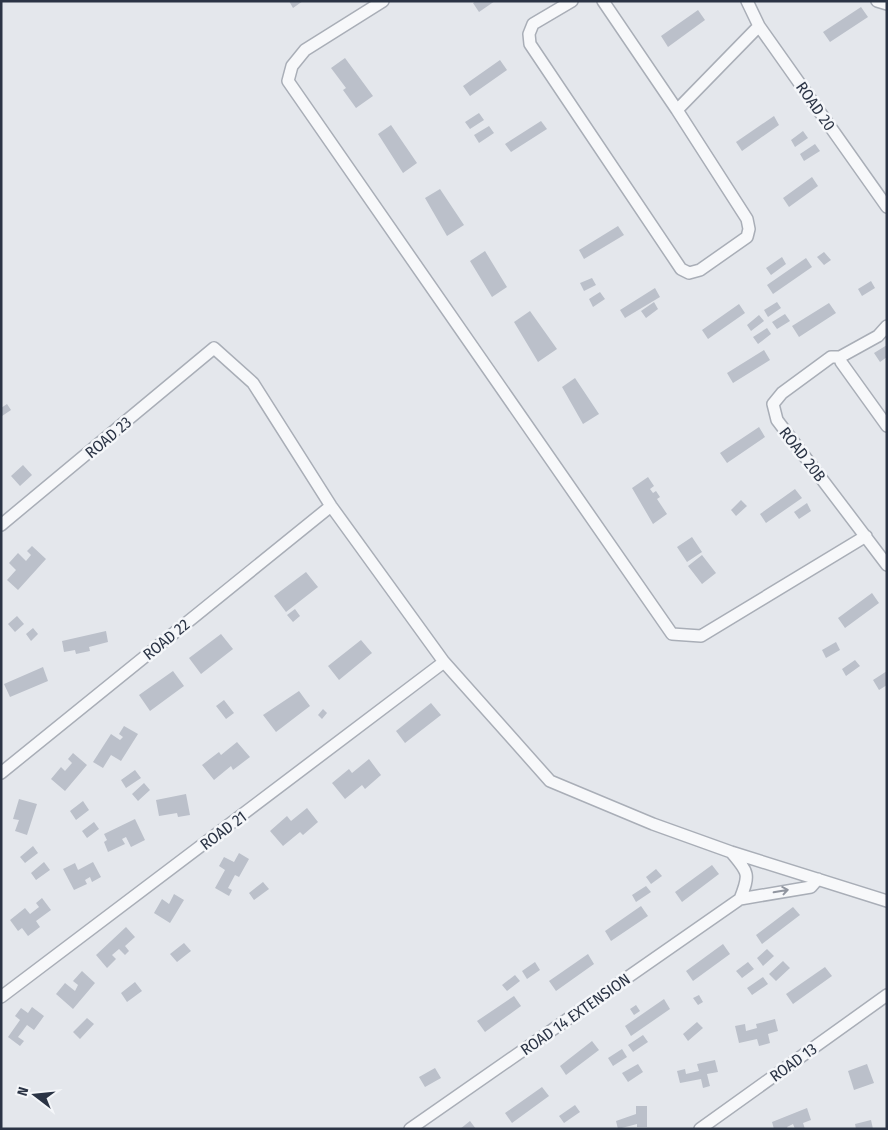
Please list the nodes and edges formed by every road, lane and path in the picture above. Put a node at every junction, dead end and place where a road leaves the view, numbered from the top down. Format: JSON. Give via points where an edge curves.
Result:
{"nodes":[{"id":1,"x":383,"y":1,"type":"edge"},
{"id":2,"x":572,"y":1,"type":"edge"},
{"id":3,"x":603,"y":1,"type":"edge"},
{"id":4,"x":877,"y":1,"type":"edge"},
{"id":5,"x":749,"y":2,"type":"edge"},
{"id":6,"x":887,"y":4,"type":"edge"},
{"id":7,"x":759,"y":26,"type":"junction"},
{"id":8,"x":677,"y":110,"type":"junction"},
{"id":9,"x":887,"y":207,"type":"edge"},
{"id":10,"x":887,"y":326,"type":"edge"},
{"id":11,"x":840,"y":357,"type":"junction"},
{"id":12,"x":887,"y":426,"type":"edge"},
{"id":13,"x":331,"y":506,"type":"junction"},
{"id":14,"x":1,"y":526,"type":"edge"},
{"id":15,"x":866,"y":536,"type":"junction"},
{"id":16,"x":887,"y":565,"type":"edge"},
{"id":17,"x":444,"y":662,"type":"junction"},
{"id":18,"x":1,"y":773,"type":"edge"},
{"id":19,"x":732,"y":852,"type":"junction"},
{"id":20,"x":818,"y":879,"type":"junction"},
{"id":21,"x":740,"y":899,"type":"junction"},
{"id":22,"x":887,"y":901,"type":"edge"},
{"id":23,"x":887,"y":995,"type":"edge"},
{"id":24,"x":1,"y":997,"type":"edge"},
{"id":25,"x":410,"y":1129,"type":"edge"},
{"id":26,"x":700,"y":1129,"type":"edge"}],
"edges":[{"from":1,"to":15,"type":"street","via":[[305,50],[292,66],[288,81],[672,634],[701,636]]},
{"from":2,"to":8,"type":"street","via":[[533,24],[530,44],[681,269],[689,273],[700,270],[747,237],[749,229],[747,218]]},
{"from":3,"to":8,"type":"street"},
{"from":4,"to":6,"type":"street"},
{"from":5,"to":7,"type":"street","name":"ROAD 20"},
{"from":7,"to":8,"type":"street"},
{"from":7,"to":9,"type":"street","name":"ROAD 20"},
{"from":10,"to":11,"type":"street","via":[[878,336]]},
{"from":11,"to":12,"type":"street"},
{"from":11,"to":15,"type":"street","name":"ROAD 20B","via":[[831,357],[772,404],[777,420]]},
{"from":13,"to":14,"type":"street","name":"ROAD 23","via":[[253,383],[214,348]]},
{"from":13,"to":17,"type":"street"},
{"from":13,"to":18,"type":"street","name":"ROAD 22"},
{"from":15,"to":16,"type":"street","name":"ROAD 20B"},
{"from":17,"to":19,"type":"street","via":[[550,781],[653,824]]},
{"from":17,"to":24,"type":"street","name":"ROAD 21"},
{"from":19,"to":20,"type":"street"},
{"from":19,"to":21,"type":"street","via":[[746,869],[748,880]]},
{"from":21,"to":20,"type":"street","one_way":true,"via":[[811,887]]},
{"from":20,"to":22,"type":"street"},
{"from":21,"to":25,"type":"street","name":"ROAD 14 EXTENSION"},
{"from":23,"to":26,"type":"street","name":"ROAD 13"}]}
